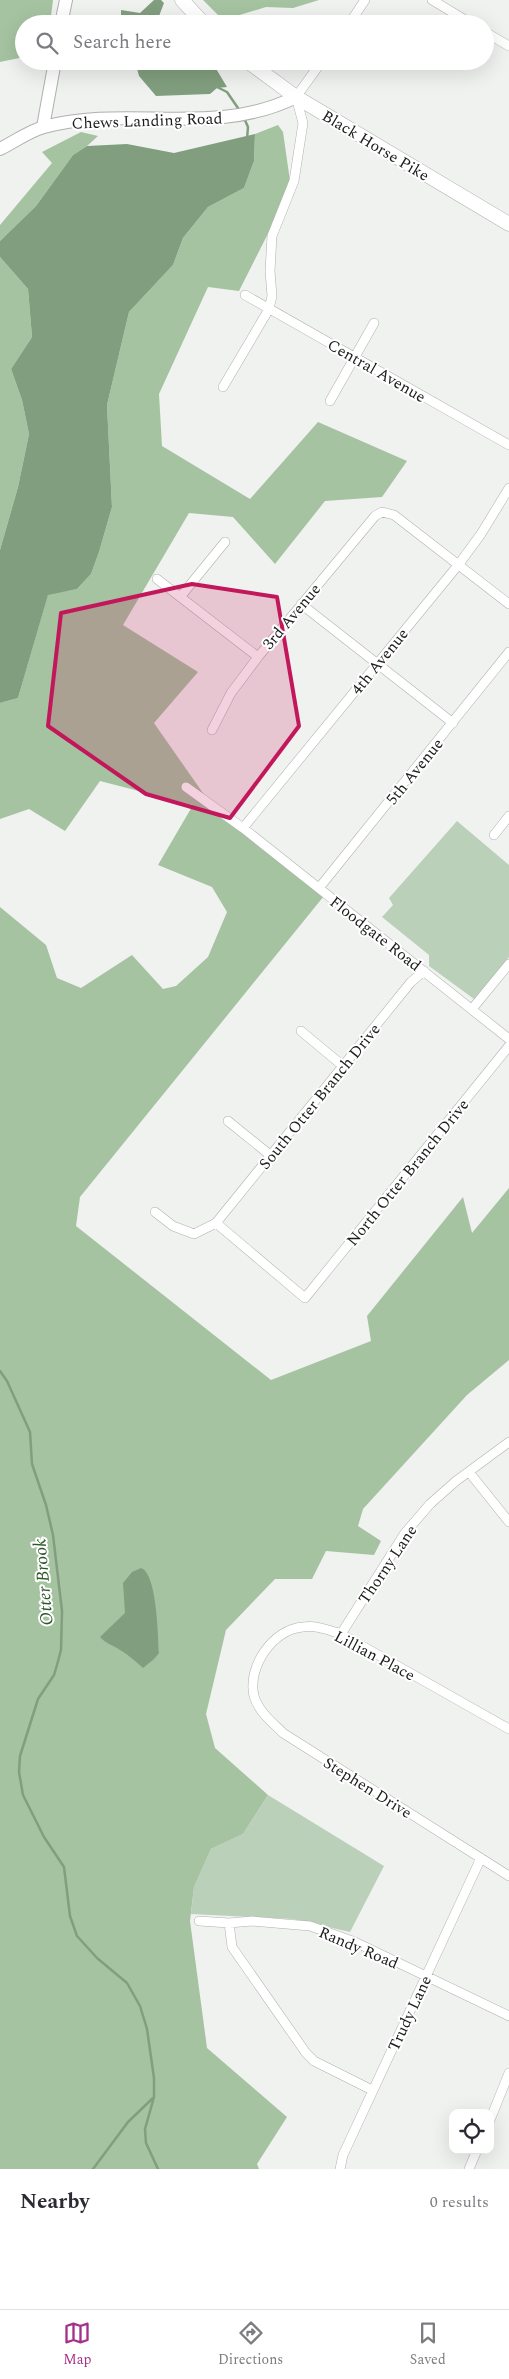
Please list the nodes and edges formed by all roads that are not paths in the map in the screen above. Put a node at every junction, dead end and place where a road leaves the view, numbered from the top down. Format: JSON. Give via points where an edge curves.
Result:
{"nodes":[{"id":1,"x":66,"y":0,"type":"edge"},
{"id":2,"x":364,"y":0,"type":"edge"},
{"id":3,"x":432,"y":0,"type":"edge"},
{"id":4,"x":184,"y":2,"type":"edge"},
{"id":5,"x":63,"y":15,"type":"edge"},
{"id":6,"x":196,"y":15,"type":"edge"},
{"id":7,"x":355,"y":15,"type":"edge"},
{"id":8,"x":457,"y":15,"type":"edge"},
{"id":9,"x":494,"y":37,"type":"edge"},
{"id":10,"x":509,"y":46,"type":"edge"},
{"id":11,"x":53,"y":70,"type":"edge"},
{"id":12,"x":259,"y":70,"type":"edge"},
{"id":13,"x":316,"y":70,"type":"edge"},
{"id":14,"x":296,"y":97,"type":"junction"},
{"id":15,"x":43,"y":127,"type":"junction"},
{"id":16,"x":0,"y":149,"type":"edge"},
{"id":17,"x":509,"y":224,"type":"edge"},
{"id":18,"x":245,"y":295,"type":"dead end"},
{"id":19,"x":269,"y":309,"type":"junction"},
{"id":20,"x":374,"y":322,"type":"dead end"},
{"id":21,"x":354,"y":356,"type":"junction"},
{"id":22,"x":223,"y":388,"type":"dead end"},
{"id":23,"x":330,"y":401,"type":"dead end"},
{"id":24,"x":509,"y":446,"type":"edge"},
{"id":25,"x":509,"y":488,"type":"edge"},
{"id":26,"x":225,"y":542,"type":"dead end"},
{"id":27,"x":458,"y":564,"type":"junction"},
{"id":28,"x":157,"y":579,"type":"dead end"},
{"id":29,"x":182,"y":596,"type":"junction"},
{"id":30,"x":301,"y":604,"type":"junction"},
{"id":31,"x":509,"y":604,"type":"edge"},
{"id":32,"x":509,"y":652,"type":"edge"},
{"id":33,"x":258,"y":657,"type":"junction"},
{"id":34,"x":377,"y":663,"type":"junction"},
{"id":35,"x":453,"y":723,"type":"junction"},
{"id":36,"x":212,"y":730,"type":"dead end"},
{"id":37,"x":186,"y":787,"type":"dead end"},
{"id":38,"x":509,"y":816,"type":"edge"},
{"id":39,"x":243,"y":828,"type":"junction"},
{"id":40,"x":494,"y":835,"type":"dead end"},
{"id":41,"x":319,"y":888,"type":"junction"},
{"id":42,"x":509,"y":964,"type":"edge"},
{"id":43,"x":424,"y":971,"type":"junction"},
{"id":44,"x":472,"y":1008,"type":"junction"},
{"id":45,"x":301,"y":1031,"type":"dead end"},
{"id":46,"x":509,"y":1039,"type":"edge"},
{"id":47,"x":509,"y":1046,"type":"edge"},
{"id":48,"x":343,"y":1066,"type":"junction"},
{"id":49,"x":228,"y":1121,"type":"dead end"},
{"id":50,"x":270,"y":1155,"type":"junction"},
{"id":51,"x":155,"y":1212,"type":"dead end"},
{"id":52,"x":216,"y":1223,"type":"junction"},
{"id":53,"x":509,"y":1442,"type":"edge"},
{"id":54,"x":469,"y":1472,"type":"junction"},
{"id":55,"x":509,"y":1522,"type":"edge"},
{"id":56,"x":341,"y":1634,"type":"junction"},
{"id":57,"x":254,"y":1677,"type":"joint"},
{"id":58,"x":509,"y":1729,"type":"edge"},
{"id":59,"x":481,"y":1858,"type":"junction"},
{"id":60,"x":509,"y":1876,"type":"edge"},
{"id":61,"x":199,"y":1921,"type":"dead end"},
{"id":62,"x":230,"y":1923,"type":"junction"},
{"id":63,"x":426,"y":1977,"type":"junction"},
{"id":64,"x":509,"y":2016,"type":"edge"},
{"id":65,"x":509,"y":2073,"type":"edge"},
{"id":66,"x":372,"y":2090,"type":"junction"},
{"id":67,"x":494,"y":2110,"type":"edge"},
{"id":68,"x":475,"y":2154,"type":"edge"},
{"id":69,"x":340,"y":2169,"type":"edge"},
{"id":70,"x":469,"y":2169,"type":"edge"}],
"edges":[{"from":1,"to":5,"type":"main road"},
{"from":2,"to":7,"type":"street"},
{"from":3,"to":8,"type":"street"},
{"from":4,"to":6,"type":"main road"},
{"from":9,"to":10,"type":"street"},
{"from":11,"to":15,"type":"main road"},
{"from":12,"to":14,"type":"main road","name":"Black Horse Pike"},
{"from":13,"to":14,"type":"street"},
{"from":14,"to":15,"type":"main road","name":"Chews Landing Road","via":[[280,105],[209,120],[115,118]]},
{"from":14,"to":17,"type":"main road","name":"Black Horse Pike"},
{"from":14,"to":19,"type":"street","via":[[303,123],[294,181],[272,236]]},
{"from":15,"to":16,"type":"main road","name":"Chews Landing Road"},
{"from":18,"to":19,"type":"street","name":"Central Avenue"},
{"from":19,"to":21,"type":"street","name":"Central Avenue"},
{"from":19,"to":22,"type":"street"},
{"from":20,"to":21,"type":"street"},
{"from":21,"to":23,"type":"street"},
{"from":21,"to":24,"type":"street","name":"Central Avenue"},
{"from":25,"to":27,"type":"street","name":"4th Avenue"},
{"from":26,"to":29,"type":"street"},
{"from":27,"to":30,"type":"street","name":"3rd Avenue","via":[[394,515],[382,512],[375,516]]},
{"from":27,"to":31,"type":"street"},
{"from":27,"to":34,"type":"street","name":"4th Avenue"},
{"from":28,"to":29,"type":"street"},
{"from":29,"to":33,"type":"street"},
{"from":30,"to":33,"type":"street","name":"3rd Avenue"},
{"from":30,"to":34,"type":"street"},
{"from":32,"to":35,"type":"street","name":"5th Avenue"},
{"from":33,"to":36,"type":"street","name":"3rd Avenue","via":[[231,693]]},
{"from":34,"to":35,"type":"street"},
{"from":34,"to":39,"type":"street","name":"4th Avenue"},
{"from":35,"to":41,"type":"street","name":"5th Avenue"},
{"from":37,"to":39,"type":"street","name":"Floodgate Road"},
{"from":38,"to":40,"type":"street"},
{"from":39,"to":41,"type":"street","name":"Floodgate Road"},
{"from":41,"to":43,"type":"street","name":"Floodgate Road"},
{"from":42,"to":44,"type":"street"},
{"from":43,"to":44,"type":"street","name":"Floodgate Road"},
{"from":43,"to":48,"type":"street","name":"South Otter Branch Drive","via":[[410,982]]},
{"from":44,"to":46,"type":"street","name":"Floodgate Road"},
{"from":45,"to":48,"type":"street"},
{"from":47,"to":52,"type":"street","name":"North Otter Branch Drive","via":[[305,1298]]},
{"from":48,"to":50,"type":"street","name":"South Otter Branch Drive"},
{"from":49,"to":50,"type":"street"},
{"from":50,"to":52,"type":"street","name":"South Otter Branch Drive"},
{"from":51,"to":52,"type":"street","via":[[173,1226],[194,1234]]},
{"from":53,"to":54,"type":"street","name":"Thorny Lane"},
{"from":54,"to":55,"type":"street"},
{"from":54,"to":56,"type":"street","name":"Thorny Lane","via":[[430,1504],[405,1533]]},
{"from":56,"to":57,"type":"street","name":"Lillian Place","via":[[319,1627],[290,1631],[266,1649]]},
{"from":56,"to":58,"type":"street","name":"Lillian Place"},
{"from":57,"to":59,"type":"street","name":"Stephen Drive","via":[[254,1695],[259,1707],[283,1733]]},
{"from":59,"to":60,"type":"street","name":"Stephen Drive"},
{"from":59,"to":63,"type":"street","name":"Trudy Lane"},
{"from":61,"to":62,"type":"street","name":"Randy Road"},
{"from":62,"to":63,"type":"street","name":"Randy Road","via":[[252,1921],[310,1926],[354,1942]]},
{"from":62,"to":66,"type":"street","via":[[232,1947],[306,2054]]},
{"from":63,"to":64,"type":"street","name":"Randy Road"},
{"from":63,"to":66,"type":"street","name":"Trudy Lane"},
{"from":65,"to":67,"type":"street"},
{"from":66,"to":69,"type":"street","name":"Trudy Lane"},
{"from":68,"to":70,"type":"street"}]}
